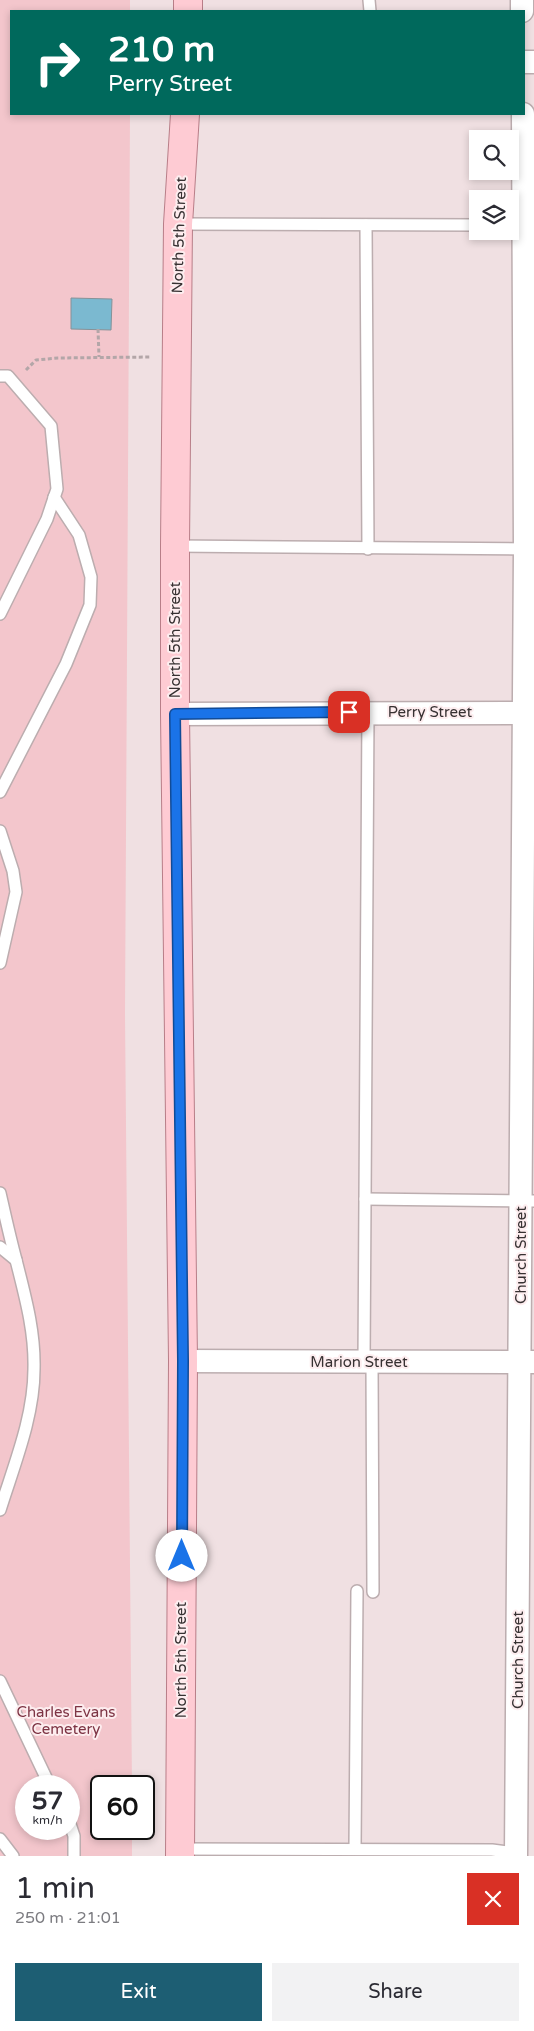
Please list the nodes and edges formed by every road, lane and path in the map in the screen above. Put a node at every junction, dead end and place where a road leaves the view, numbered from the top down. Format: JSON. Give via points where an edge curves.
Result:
{"nodes":[{"id":1,"x":184,"y":115,"type":"edge"},
{"id":2,"x":523,"y":115,"type":"edge"},
{"id":3,"x":178,"y":224,"type":"junction"},
{"id":4,"x":366,"y":225,"type":"junction"},
{"id":5,"x":469,"y":226,"type":"edge"},
{"id":6,"x":522,"y":226,"type":"edge"},
{"id":7,"x":98,"y":329,"type":"dead end"},
{"id":8,"x":176,"y":356,"type":"junction"},
{"id":9,"x":98,"y":357,"type":"junction"},
{"id":10,"x":0,"y":376,"type":"edge"},
{"id":11,"x":13,"y":382,"type":"junction"},
{"id":12,"x":54,"y":496,"type":"junction"},
{"id":13,"x":175,"y":546,"type":"junction"},
{"id":14,"x":368,"y":549,"type":"junction"},
{"id":15,"x":529,"y":549,"type":"edge"},
{"id":16,"x":0,"y":614,"type":"edge"},
{"id":17,"x":368,"y":712,"type":"junction"},
{"id":18,"x":529,"y":713,"type":"edge"},
{"id":19,"x":175,"y":714,"type":"junction"},
{"id":20,"x":0,"y":792,"type":"edge"},
{"id":21,"x":0,"y":831,"type":"edge"},
{"id":22,"x":529,"y":875,"type":"edge"},
{"id":23,"x":0,"y":964,"type":"edge"},
{"id":24,"x":0,"y":1193,"type":"edge"},
{"id":25,"x":365,"y":1199,"type":"junction"},
{"id":26,"x":527,"y":1201,"type":"edge"},
{"id":27,"x":0,"y":1247,"type":"edge"},
{"id":28,"x":16,"y":1260,"type":"junction"},
{"id":29,"x":183,"y":1361,"type":"junction"},
{"id":30,"x":368,"y":1362,"type":"junction"},
{"id":31,"x":527,"y":1362,"type":"edge"},
{"id":32,"x":0,"y":1510,"type":"edge"},
{"id":33,"x":357,"y":1591,"type":"dead end"},
{"id":34,"x":373,"y":1592,"type":"dead end"},
{"id":35,"x":0,"y":1681,"type":"edge"},
{"id":36,"x":45,"y":1775,"type":"edge"},
{"id":37,"x":0,"y":1839,"type":"edge"},
{"id":38,"x":74,"y":1840,"type":"edge"},
{"id":39,"x":355,"y":1849,"type":"junction"},
{"id":40,"x":180,"y":1852,"type":"edge"},
{"id":41,"x":516,"y":1854,"type":"edge"},
{"id":42,"x":13,"y":1856,"type":"edge"},
{"id":43,"x":74,"y":1856,"type":"edge"}],
"edges":[{"from":1,"to":3,"type":"main road","name":"North 5th Street"},
{"from":2,"to":6,"type":"street","name":"Church Street"},
{"from":3,"to":4,"type":"lane"},
{"from":3,"to":8,"type":"main road","name":"North 5th Street"},
{"from":4,"to":5,"type":"lane"},
{"from":4,"to":14,"type":"lane"},
{"from":6,"to":15,"type":"street","name":"Church Street"},
{"from":7,"to":9,"type":"path"},
{"from":8,"to":9,"type":"path"},
{"from":8,"to":13,"type":"main road","name":"North 5th Street"},
{"from":9,"to":11,"type":"path","via":[[36,360]]},
{"from":10,"to":11,"type":"lane","via":[[8,376]]},
{"from":11,"to":12,"type":"lane","via":[[51,426],[57,489]]},
{"from":12,"to":16,"type":"lane","via":[[47,519]]},
{"from":12,"to":20,"type":"lane","via":[[78,535],[91,577],[90,605],[66,664]]},
{"from":13,"to":14,"type":"lane"},
{"from":13,"to":19,"type":"main road","name":"North 5th Street"},
{"from":14,"to":15,"type":"lane"},
{"from":15,"to":18,"type":"street","name":"Church Street"},
{"from":17,"to":18,"type":"street","name":"Perry Street"},
{"from":17,"to":19,"type":"street","name":"Perry Street"},
{"from":17,"to":25,"type":"lane"},
{"from":18,"to":22,"type":"street","name":"Church Street"},
{"from":19,"to":29,"type":"main road","name":"North 5th Street"},
{"from":21,"to":23,"type":"lane","via":[[16,892]]},
{"from":22,"to":26,"type":"street","name":"Church Street"},
{"from":24,"to":28,"type":"lane"},
{"from":25,"to":26,"type":"lane"},
{"from":25,"to":30,"type":"lane"},
{"from":26,"to":31,"type":"street","name":"Church Street"},
{"from":27,"to":28,"type":"lane"},
{"from":28,"to":32,"type":"lane","via":[[29,1309],[34,1370],[26,1420]]},
{"from":29,"to":30,"type":"street","name":"Marion Street"},
{"from":29,"to":40,"type":"main road","name":"North 5th Street"},
{"from":30,"to":31,"type":"street","name":"Marion Street"},
{"from":30,"to":34,"type":"lane"},
{"from":31,"to":41,"type":"street","name":"Church Street"},
{"from":33,"to":39,"type":"lane"},
{"from":35,"to":36,"type":"lane"},
{"from":37,"to":42,"type":"lane"},
{"from":38,"to":43,"type":"lane"},
{"from":39,"to":40,"type":"lane"},
{"from":39,"to":41,"type":"lane","via":[[492,1850]]}]}
